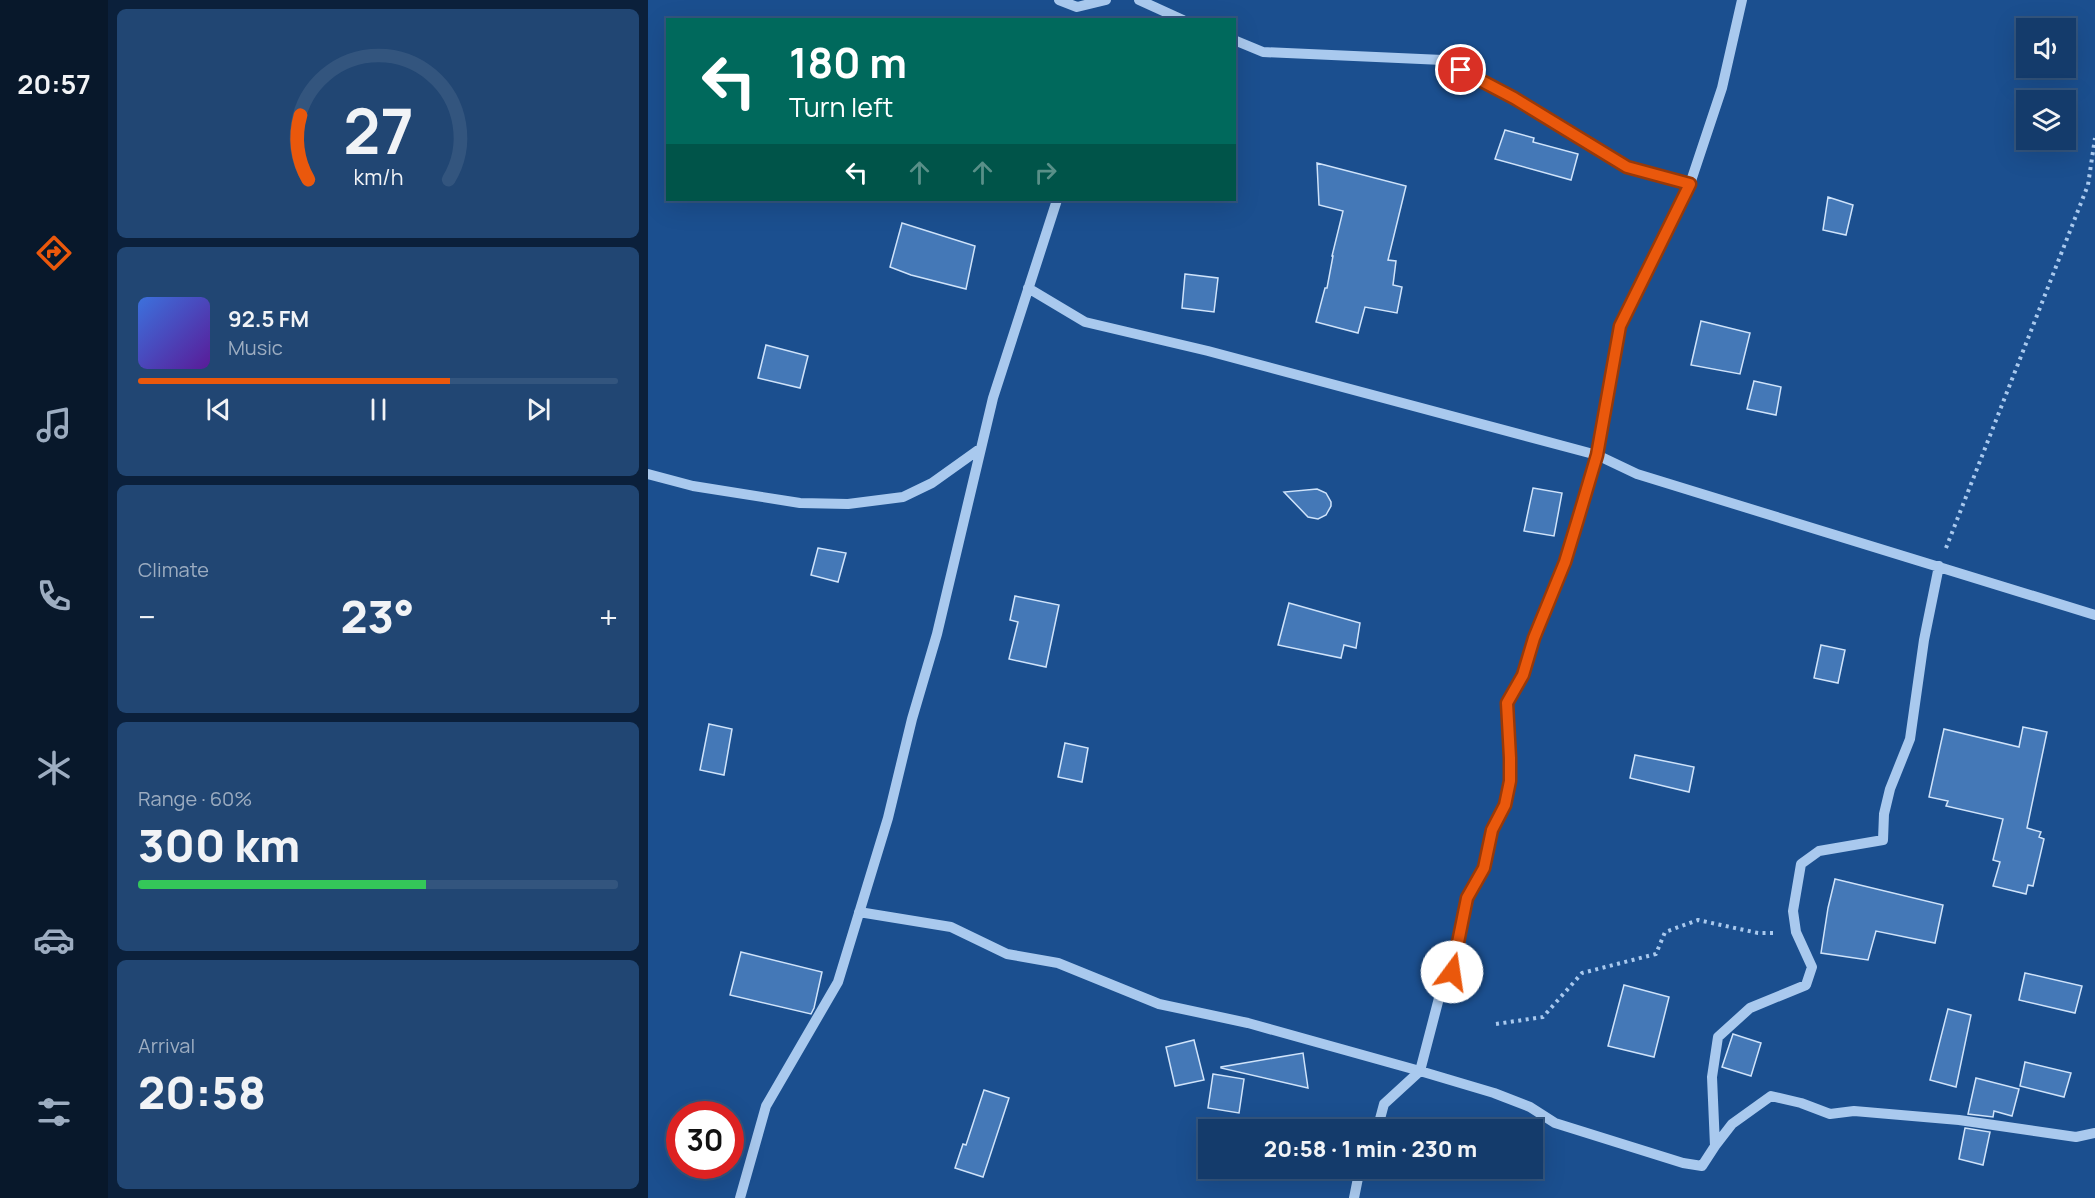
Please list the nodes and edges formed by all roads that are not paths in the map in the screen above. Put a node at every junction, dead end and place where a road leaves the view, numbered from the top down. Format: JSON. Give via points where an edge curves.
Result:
{"nodes":[{"id":1,"x":1059,"y":0,"type":"edge"},
{"id":2,"x":1106,"y":0,"type":"edge"},
{"id":3,"x":1139,"y":0,"type":"edge"},
{"id":4,"x":1742,"y":0,"type":"edge"},
{"id":5,"x":1078,"y":3,"type":"edge"},
{"id":6,"x":1079,"y":18,"type":"edge"},
{"id":7,"x":1179,"y":18,"type":"edge"},
{"id":8,"x":1236,"y":41,"type":"edge"},
{"id":9,"x":1690,"y":184,"type":"junction"},
{"id":10,"x":1057,"y":201,"type":"edge"},
{"id":11,"x":1028,"y":288,"type":"junction"},
{"id":12,"x":981,"y":448,"type":"junction"},
{"id":13,"x":1597,"y":455,"type":"junction"},
{"id":14,"x":648,"y":474,"type":"edge"},
{"id":15,"x":1939,"y":566,"type":"junction"},
{"id":16,"x":2095,"y":615,"type":"edge"},
{"id":17,"x":859,"y":912,"type":"junction"},
{"id":18,"x":1420,"y":1071,"type":"junction"},
{"id":19,"x":1380,"y":1119,"type":"edge"},
{"id":20,"x":2095,"y":1132,"type":"edge"},
{"id":21,"x":1714,"y":1146,"type":"junction"},
{"id":22,"x":1358,"y":1179,"type":"edge"},
{"id":23,"x":740,"y":1198,"type":"edge"},
{"id":24,"x":1354,"y":1198,"type":"edge"}],
"edges":[{"from":1,"to":5,"type":"street"},
{"from":2,"to":5,"type":"street"},
{"from":3,"to":7,"type":"street"},
{"from":4,"to":9,"type":"street","via":[[1722,88]]},
{"from":5,"to":6,"type":"street"},
{"from":8,"to":9,"type":"street","via":[[1263,52],[1443,60],[1627,167]]},
{"from":9,"to":13,"type":"street","via":[[1620,326]]},
{"from":10,"to":11,"type":"street"},
{"from":11,"to":12,"type":"street"},
{"from":11,"to":13,"type":"street","via":[[1085,322]]},
{"from":12,"to":14,"type":"street","via":[[932,483],[903,497],[848,504],[800,503],[693,486]]},
{"from":12,"to":17,"type":"street","via":[[888,818]]},
{"from":13,"to":15,"type":"street","via":[[1637,474]]},
{"from":13,"to":18,"type":"street","via":[[1565,562],[1523,675],[1507,703],[1510,781],[1505,805],[1492,830],[1484,868],[1467,898],[1452,972],[1439,998]]},
{"from":15,"to":16,"type":"street"},
{"from":15,"to":21,"type":"street","via":[[1910,739],[1890,789],[1883,840],[1819,851],[1801,864],[1793,911],[1796,932],[1812,967],[1806,985],[1750,1008],[1718,1037],[1712,1077]]},
{"from":17,"to":18,"type":"street","via":[[951,927],[1007,954],[1058,963],[1159,1004],[1248,1023]]},
{"from":17,"to":23,"type":"street","via":[[838,982],[766,1106]]},
{"from":18,"to":19,"type":"street","via":[[1384,1104]]},
{"from":18,"to":21,"type":"street","via":[[1494,1093],[1530,1107],[1555,1123],[1683,1164],[1702,1166]]},
{"from":20,"to":21,"type":"street","via":[[2076,1137],[1959,1120],[1854,1111],[1830,1114],[1771,1096],[1732,1124]]},
{"from":22,"to":24,"type":"street"}]}
